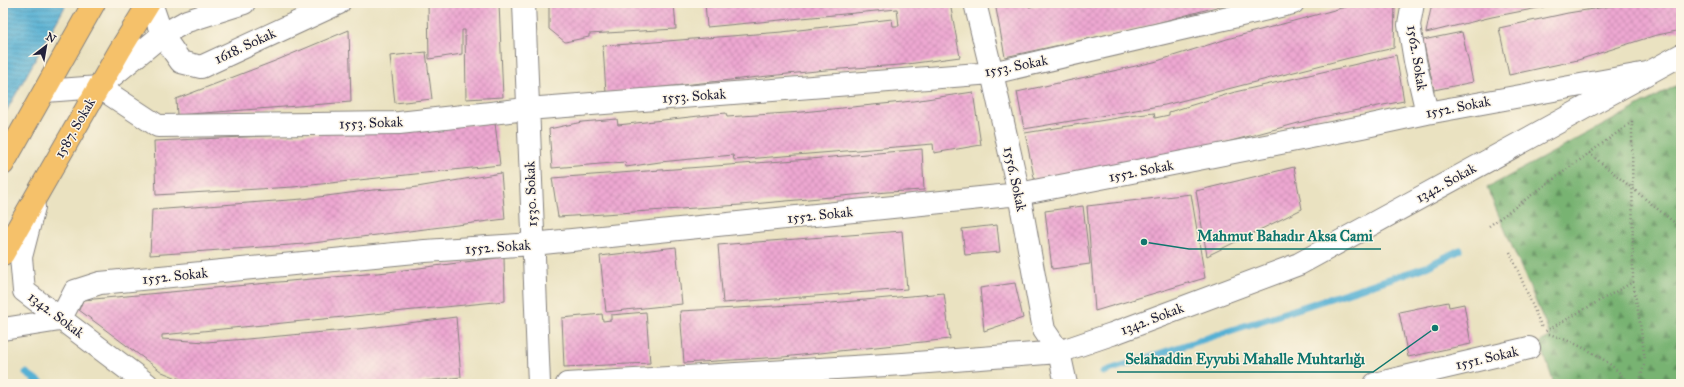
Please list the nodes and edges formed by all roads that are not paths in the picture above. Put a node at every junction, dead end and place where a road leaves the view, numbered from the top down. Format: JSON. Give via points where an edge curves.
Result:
{"nodes":[{"id":1,"x":94,"y":3,"type":"edge"},
{"id":2,"x":150,"y":3,"type":"edge"},
{"id":3,"x":244,"y":3,"type":"edge"},
{"id":4,"x":339,"y":3,"type":"edge"},
{"id":5,"x":524,"y":3,"type":"edge"},
{"id":6,"x":975,"y":3,"type":"edge"},
{"id":7,"x":1293,"y":3,"type":"edge"},
{"id":8,"x":1413,"y":3,"type":"edge"},
{"id":9,"x":162,"y":35,"type":"junction"},
{"id":10,"x":1681,"y":55,"type":"edge"},
{"id":11,"x":992,"y":73,"type":"junction"},
{"id":12,"x":1647,"y":73,"type":"junction"},
{"id":13,"x":99,"y":87,"type":"junction"},
{"id":14,"x":45,"y":91,"type":"junction"},
{"id":15,"x":527,"y":109,"type":"junction"},
{"id":16,"x":1427,"y":113,"type":"junction"},
{"id":17,"x":3,"y":164,"type":"edge"},
{"id":18,"x":1019,"y":194,"type":"junction"},
{"id":19,"x":37,"y":195,"type":"junction"},
{"id":20,"x":533,"y":244,"type":"junction"},
{"id":21,"x":3,"y":254,"type":"edge"},
{"id":22,"x":60,"y":320,"type":"junction"},
{"id":23,"x":3,"y":329,"type":"edge"},
{"id":24,"x":1529,"y":348,"type":"dead end"},
{"id":25,"x":1059,"y":352,"type":"junction"},
{"id":26,"x":147,"y":384,"type":"edge"},
{"id":27,"x":540,"y":384,"type":"edge"},
{"id":28,"x":567,"y":384,"type":"edge"},
{"id":29,"x":1066,"y":384,"type":"edge"},
{"id":30,"x":1375,"y":384,"type":"edge"}],
"edges":[{"from":1,"to":14,"type":"main road"},
{"from":2,"to":9,"type":"street","name":"1618. Sokak"},
{"from":2,"to":13,"type":"main road","name":"1587. Sokak"},
{"from":3,"to":9,"type":"street","via":[[187,22]]},
{"from":4,"to":9,"type":"street","name":"1618. Sokak","via":[[200,67],[181,62]]},
{"from":5,"to":15,"type":"street","name":"1530. Sokak"},
{"from":6,"to":11,"type":"street","name":"1556. Sokak"},
{"from":7,"to":11,"type":"street","name":"1553. Sokak"},
{"from":8,"to":16,"type":"street","name":"1562. Sokak","via":[[1409,25]]},
{"from":9,"to":13,"type":"street"},
{"from":10,"to":12,"type":"street","name":"1342. Sokak"},
{"from":11,"to":15,"type":"street","name":"1553. Sokak"},
{"from":11,"to":18,"type":"street","name":"1556. Sokak"},
{"from":12,"to":16,"type":"street","name":"1552. Sokak"},
{"from":12,"to":25,"type":"street","name":"1342. Sokak","via":[[1299,264]]},
{"from":13,"to":14,"type":"street"},
{"from":13,"to":15,"type":"street","name":"1553. Sokak","via":[[158,126],[398,123]]},
{"from":13,"to":19,"type":"main road","name":"1587. Sokak"},
{"from":14,"to":17,"type":"main road"},
{"from":15,"to":20,"type":"street","name":"1530. Sokak"},
{"from":16,"to":18,"type":"street","name":"1552. Sokak","via":[[1362,128]]},
{"from":18,"to":20,"type":"street","name":"1552. Sokak"},
{"from":18,"to":25,"type":"street","name":"1556. Sokak","via":[[1044,330]]},
{"from":19,"to":21,"type":"main road","name":"1587. Sokak"},
{"from":19,"to":22,"type":"street","name":"1342. Sokak","via":[[21,257],[24,291]]},
{"from":20,"to":22,"type":"street","name":"1552. Sokak","via":[[100,283],[75,291]]},
{"from":20,"to":27,"type":"street","name":"1530. Sokak"},
{"from":22,"to":23,"type":"street"},
{"from":22,"to":26,"type":"street","name":"1342. Sokak"},
{"from":24,"to":30,"type":"street","name":"1551. Sokak"},
{"from":25,"to":28,"type":"street","name":"1342. Sokak"},
{"from":25,"to":29,"type":"street"}]}
